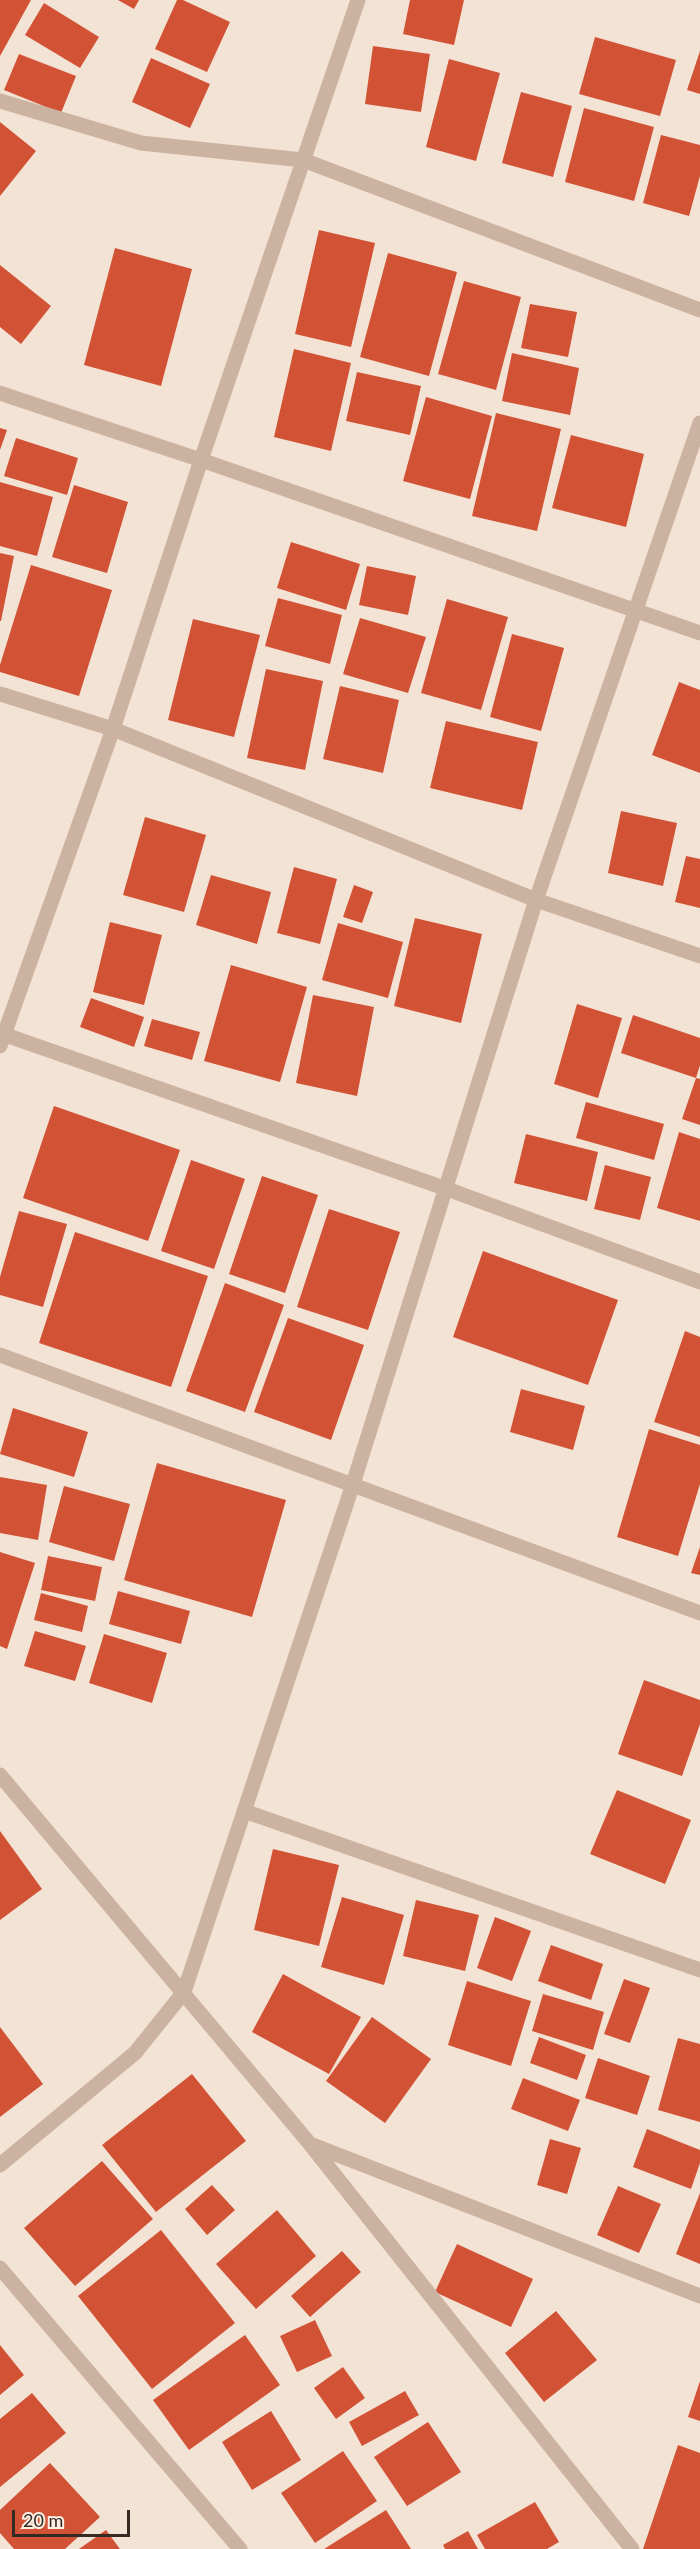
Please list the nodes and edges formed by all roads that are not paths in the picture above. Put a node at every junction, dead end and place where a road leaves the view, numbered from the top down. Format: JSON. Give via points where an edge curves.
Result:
{"nodes":[{"id":1,"x":358,"y":0,"type":"edge"},
{"id":2,"x":0,"y":101,"type":"edge"},
{"id":3,"x":303,"y":160,"type":"junction"},
{"id":4,"x":700,"y":310,"type":"edge"},
{"id":5,"x":0,"y":393,"type":"edge"},
{"id":6,"x":700,"y":423,"type":"edge"},
{"id":7,"x":201,"y":460,"type":"junction"},
{"id":8,"x":635,"y":610,"type":"junction"},
{"id":9,"x":700,"y":633,"type":"edge"},
{"id":10,"x":0,"y":694,"type":"edge"},
{"id":11,"x":113,"y":729,"type":"junction"},
{"id":12,"x":536,"y":900,"type":"junction"},
{"id":13,"x":700,"y":956,"type":"edge"},
{"id":14,"x":1,"y":1037,"type":"edge"},
{"id":15,"x":447,"y":1189,"type":"junction"},
{"id":16,"x":700,"y":1282,"type":"edge"},
{"id":17,"x":0,"y":1355,"type":"edge"},
{"id":18,"x":353,"y":1484,"type":"junction"},
{"id":19,"x":700,"y":1613,"type":"edge"},
{"id":20,"x":0,"y":1775,"type":"edge"},
{"id":21,"x":244,"y":1810,"type":"junction"},
{"id":22,"x":700,"y":1970,"type":"edge"},
{"id":23,"x":184,"y":1992,"type":"junction"},
{"id":24,"x":309,"y":2144,"type":"junction"},
{"id":25,"x":0,"y":2165,"type":"edge"},
{"id":26,"x":0,"y":2268,"type":"edge"},
{"id":27,"x":700,"y":2296,"type":"edge"},
{"id":28,"x":240,"y":2549,"type":"edge"},
{"id":29,"x":632,"y":2549,"type":"edge"}],
"edges":[{"from":1,"to":3,"type":"street"},
{"from":2,"to":3,"type":"street","via":[[141,143]]},
{"from":3,"to":4,"type":"street"},
{"from":3,"to":7,"type":"street"},
{"from":5,"to":7,"type":"street"},
{"from":6,"to":8,"type":"street"},
{"from":7,"to":8,"type":"street"},
{"from":7,"to":11,"type":"street"},
{"from":8,"to":9,"type":"street"},
{"from":8,"to":12,"type":"street"},
{"from":10,"to":11,"type":"street"},
{"from":11,"to":12,"type":"street"},
{"from":11,"to":14,"type":"street"},
{"from":12,"to":13,"type":"street"},
{"from":12,"to":15,"type":"street"},
{"from":14,"to":15,"type":"street"},
{"from":15,"to":16,"type":"street"},
{"from":15,"to":18,"type":"street"},
{"from":17,"to":18,"type":"street"},
{"from":18,"to":19,"type":"street"},
{"from":18,"to":21,"type":"street"},
{"from":20,"to":23,"type":"street"},
{"from":21,"to":22,"type":"street"},
{"from":21,"to":23,"type":"street"},
{"from":23,"to":24,"type":"street"},
{"from":23,"to":25,"type":"street","via":[[135,2053]]},
{"from":24,"to":27,"type":"street"},
{"from":24,"to":29,"type":"street"},
{"from":26,"to":28,"type":"street"}]}
